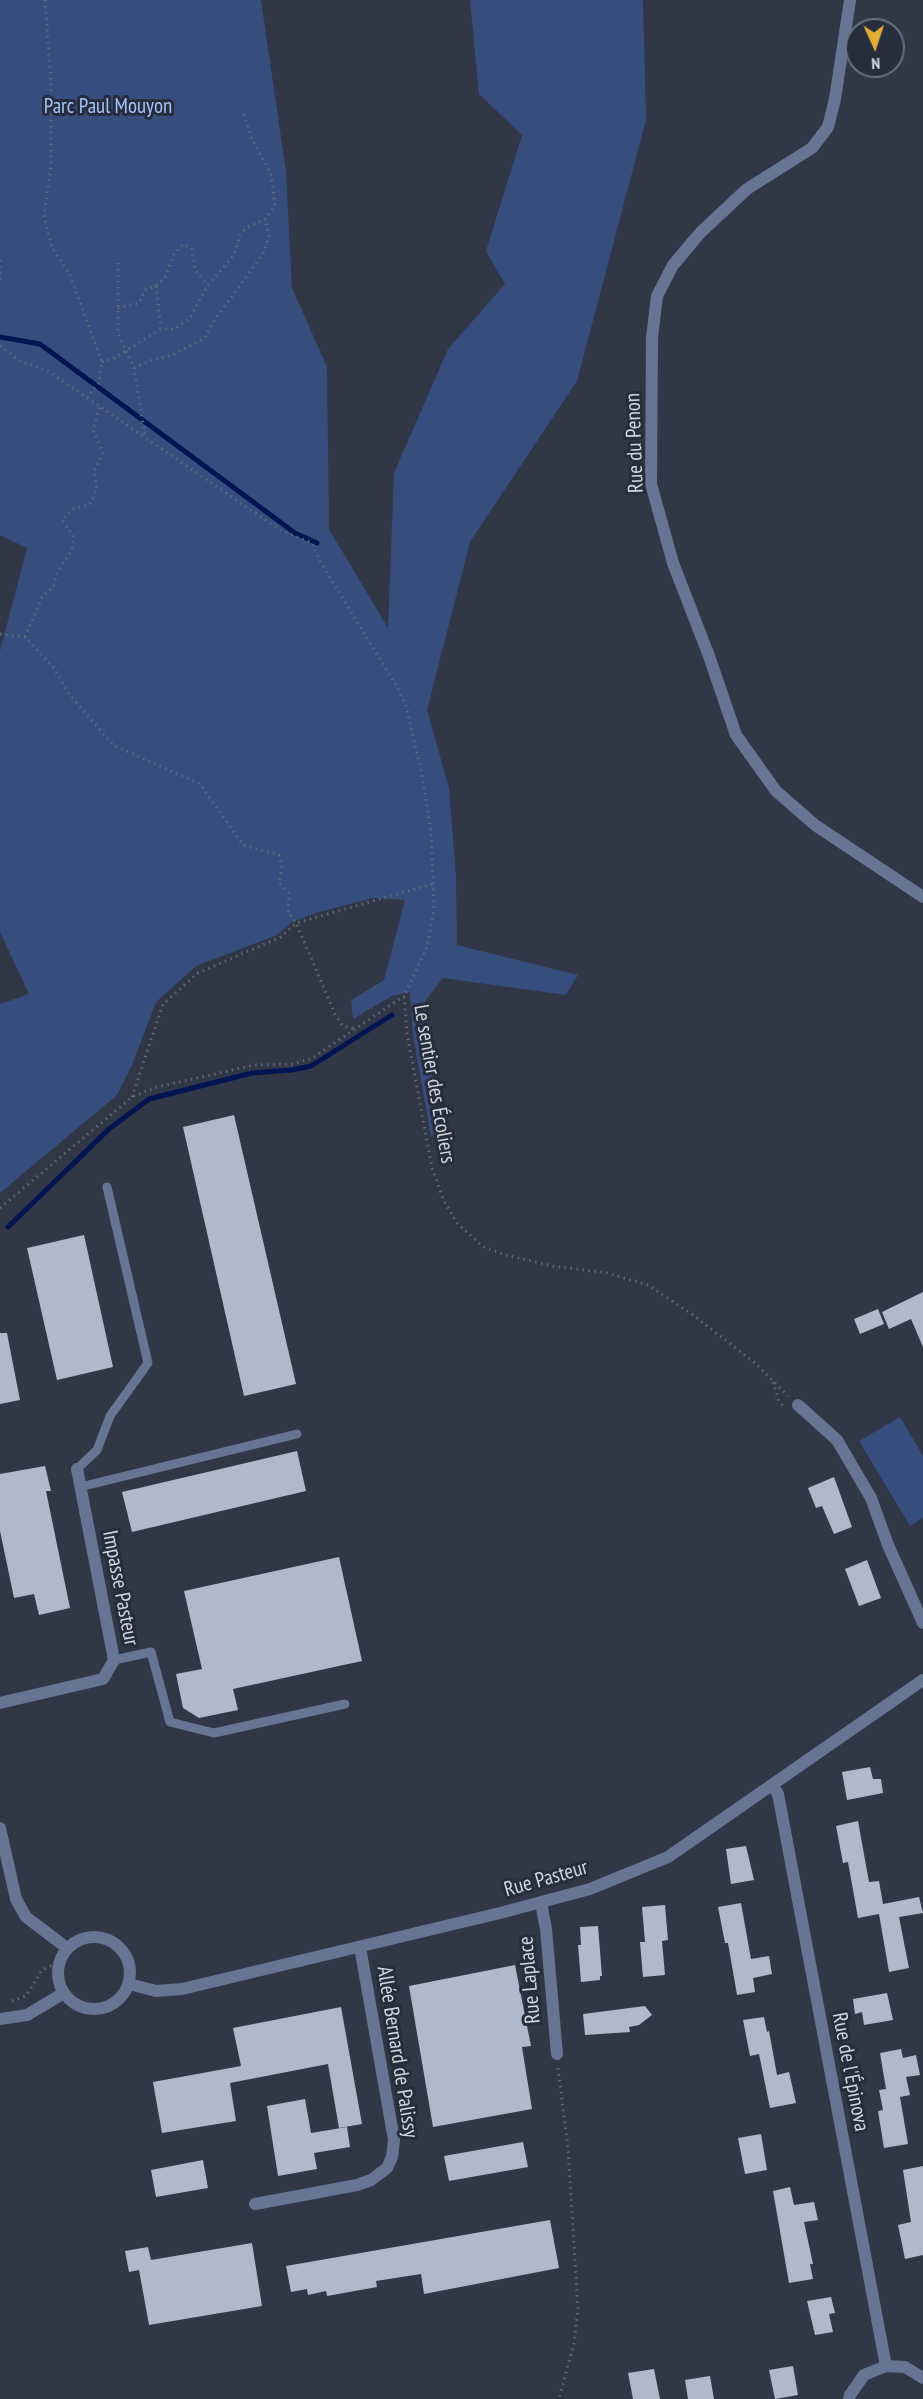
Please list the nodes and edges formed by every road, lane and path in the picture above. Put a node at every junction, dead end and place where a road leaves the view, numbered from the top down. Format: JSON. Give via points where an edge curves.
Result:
{"nodes":[{"id":1,"x":45,"y":0,"type":"edge"},
{"id":2,"x":850,"y":0,"type":"edge"},
{"id":3,"x":243,"y":113,"type":"dead end"},
{"id":4,"x":265,"y":219,"type":"junction"},
{"id":5,"x":0,"y":260,"type":"edge"},
{"id":6,"x":118,"y":263,"type":"dead end"},
{"id":7,"x":0,"y":281,"type":"edge"},
{"id":8,"x":208,"y":285,"type":"junction"},
{"id":9,"x":156,"y":286,"type":"junction"},
{"id":10,"x":118,"y":308,"type":"junction"},
{"id":11,"x":161,"y":328,"type":"junction"},
{"id":12,"x":0,"y":346,"type":"edge"},
{"id":13,"x":127,"y":350,"type":"junction"},
{"id":14,"x":102,"y":362,"type":"junction"},
{"id":15,"x":134,"y":368,"type":"junction"},
{"id":16,"x":87,"y":397,"type":"junction"},
{"id":17,"x":100,"y":406,"type":"junction"},
{"id":18,"x":145,"y":437,"type":"junction"},
{"id":19,"x":0,"y":634,"type":"edge"},
{"id":20,"x":26,"y":637,"type":"junction"},
{"id":21,"x":433,"y":884,"type":"junction"},
{"id":22,"x":923,"y":897,"type":"edge"},
{"id":23,"x":296,"y":923,"type":"junction"},
{"id":24,"x":404,"y":996,"type":"junction"},
{"id":25,"x":355,"y":1029,"type":"junction"},
{"id":26,"x":132,"y":1097,"type":"junction"},
{"id":27,"x":107,"y":1187,"type":"dead end"},
{"id":28,"x":0,"y":1208,"type":"edge"},
{"id":29,"x":798,"y":1405,"type":"joint"},
{"id":30,"x":297,"y":1434,"type":"dead end"},
{"id":31,"x":77,"y":1469,"type":"joint"},
{"id":32,"x":80,"y":1487,"type":"junction"},
{"id":33,"x":923,"y":1623,"type":"edge"},
{"id":34,"x":114,"y":1660,"type":"junction"},
{"id":35,"x":923,"y":1680,"type":"edge"},
{"id":36,"x":0,"y":1703,"type":"edge"},
{"id":37,"x":345,"y":1704,"type":"dead end"},
{"id":38,"x":773,"y":1786,"type":"junction"},
{"id":39,"x":0,"y":1828,"type":"edge"},
{"id":40,"x":541,"y":1903,"type":"junction"},
{"id":41,"x":360,"y":1947,"type":"junction"},
{"id":42,"x":67,"y":1948,"type":"junction"},
{"id":43,"x":59,"y":1962,"type":"junction"},
{"id":44,"x":129,"y":1984,"type":"junction"},
{"id":45,"x":63,"y":1993,"type":"junction"},
{"id":46,"x":8,"y":2002,"type":"dead end"},
{"id":47,"x":0,"y":2019,"type":"edge"},
{"id":48,"x":557,"y":2054,"type":"joint"},
{"id":49,"x":255,"y":2204,"type":"dead end"},
{"id":50,"x":886,"y":2366,"type":"junction"},
{"id":51,"x":923,"y":2378,"type":"edge"},
{"id":52,"x":559,"y":2399,"type":"edge"},
{"id":53,"x":849,"y":2399,"type":"edge"}],
"edges":[{"from":1,"to":14,"type":"path","via":[[51,82],[51,166],[44,215],[52,248],[70,275]]},
{"from":2,"to":22,"type":"street","name":"Rue du Penon","via":[[828,127],[812,148],[747,189],[701,232],[673,265],[657,296],[652,338],[651,484],[673,563],[736,735],[776,790],[815,825]]},
{"from":3,"to":4,"type":"path","via":[[271,174],[275,206]]},
{"from":4,"to":8,"type":"path","via":[[246,228],[234,255]]},
{"from":4,"to":15,"type":"path","via":[[269,237],[263,254],[205,338]]},
{"from":5,"to":7,"type":"path"},
{"from":6,"to":10,"type":"path"},
{"from":8,"to":9,"type":"path","via":[[195,270],[192,249],[183,244],[174,254],[165,278]]},
{"from":8,"to":11,"type":"path","via":[[190,318],[175,329]]},
{"from":9,"to":10,"type":"path","via":[[145,290],[139,303]]},
{"from":9,"to":11,"type":"path"},
{"from":10,"to":13,"type":"path","via":[[118,334]]},
{"from":11,"to":13,"type":"path"},
{"from":12,"to":16,"type":"path","name":"Le sentier des Écoliers"},
{"from":13,"to":14,"type":"path"},
{"from":13,"to":15,"type":"path"},
{"from":14,"to":16,"type":"path","via":[[99,383]]},
{"from":15,"to":18,"type":"path"},
{"from":16,"to":17,"type":"path","name":"Le sentier des Écoliers"},
{"from":17,"to":18,"type":"path","name":"Le sentier des Écoliers"},
{"from":17,"to":20,"type":"path","via":[[93,430],[103,453],[94,471],[97,489],[90,504],[71,510],[62,520],[74,537],[72,549],[53,588],[43,595]]},
{"from":18,"to":21,"type":"path","name":"Le sentier des Écoliers","via":[[280,530],[312,543],[406,706],[432,832]]},
{"from":19,"to":20,"type":"path"},
{"from":20,"to":23,"type":"path","via":[[113,745],[200,784],[243,845],[279,855],[279,883],[289,893],[288,912]]},
{"from":21,"to":23,"type":"path"},
{"from":21,"to":24,"type":"path","name":"Le sentier des Écoliers","via":[[434,910],[428,947]]},
{"from":23,"to":25,"type":"path","via":[[334,1014],[343,1026]]},
{"from":23,"to":26,"type":"path","via":[[281,937],[198,974],[163,1004]]},
{"from":24,"to":25,"type":"path"},
{"from":24,"to":29,"type":"path","name":"Le sentier des Écoliers","via":[[432,1168],[457,1223],[482,1246],[506,1255],[608,1273],[648,1285],[755,1363]]},
{"from":25,"to":26,"type":"path","via":[[310,1059],[244,1068],[157,1087]]},
{"from":26,"to":28,"type":"path"},
{"from":27,"to":31,"type":"lane","via":[[148,1364],[110,1416],[97,1450]]},
{"from":29,"to":33,"type":"street","via":[[837,1440],[871,1497]]},
{"from":30,"to":32,"type":"lane"},
{"from":31,"to":32,"type":"street","name":"Impasse Pasteur"},
{"from":32,"to":34,"type":"street","name":"Impasse Pasteur"},
{"from":34,"to":36,"type":"street","name":"Impasse Pasteur","via":[[103,1679]]},
{"from":34,"to":37,"type":"lane","via":[[152,1652],[170,1722],[214,1733]]},
{"from":35,"to":38,"type":"street","name":"Rue Pasteur"},
{"from":38,"to":40,"type":"street","name":"Rue Pasteur","via":[[668,1857]]},
{"from":38,"to":50,"type":"street","name":"Rue de l'Épinova","via":[[778,1794]]},
{"from":39,"to":42,"type":"street","via":[[16,1899],[26,1917]]},
{"from":40,"to":41,"type":"street","name":"Rue Pasteur"},
{"from":40,"to":48,"type":"street","name":"Rue Laplace"},
{"from":41,"to":44,"type":"street","name":"Rue Pasteur","via":[[182,1989],[156,1991]]},
{"from":41,"to":49,"type":"street","name":"Allée Bernard de Palissy","via":[[394,2140],[392,2157],[387,2168],[364,2183]]},
{"from":42,"to":43,"type":"street"},
{"from":42,"to":44,"type":"street","via":[[86,1937],[107,1938],[117,1944],[129,1962]]},
{"from":43,"to":45,"type":"street","via":[[58,1978]]},
{"from":43,"to":46,"type":"path","via":[[42,1970],[26,1996]]},
{"from":44,"to":45,"type":"street","via":[[116,2002],[105,2008],[82,2007]]},
{"from":45,"to":47,"type":"street","via":[[27,2015]]},
{"from":48,"to":52,"type":"path","via":[[568,2148],[578,2310]]},
{"from":50,"to":51,"type":"street","via":[[905,2367]]},
{"from":50,"to":53,"type":"street","via":[[864,2375]]}]}
